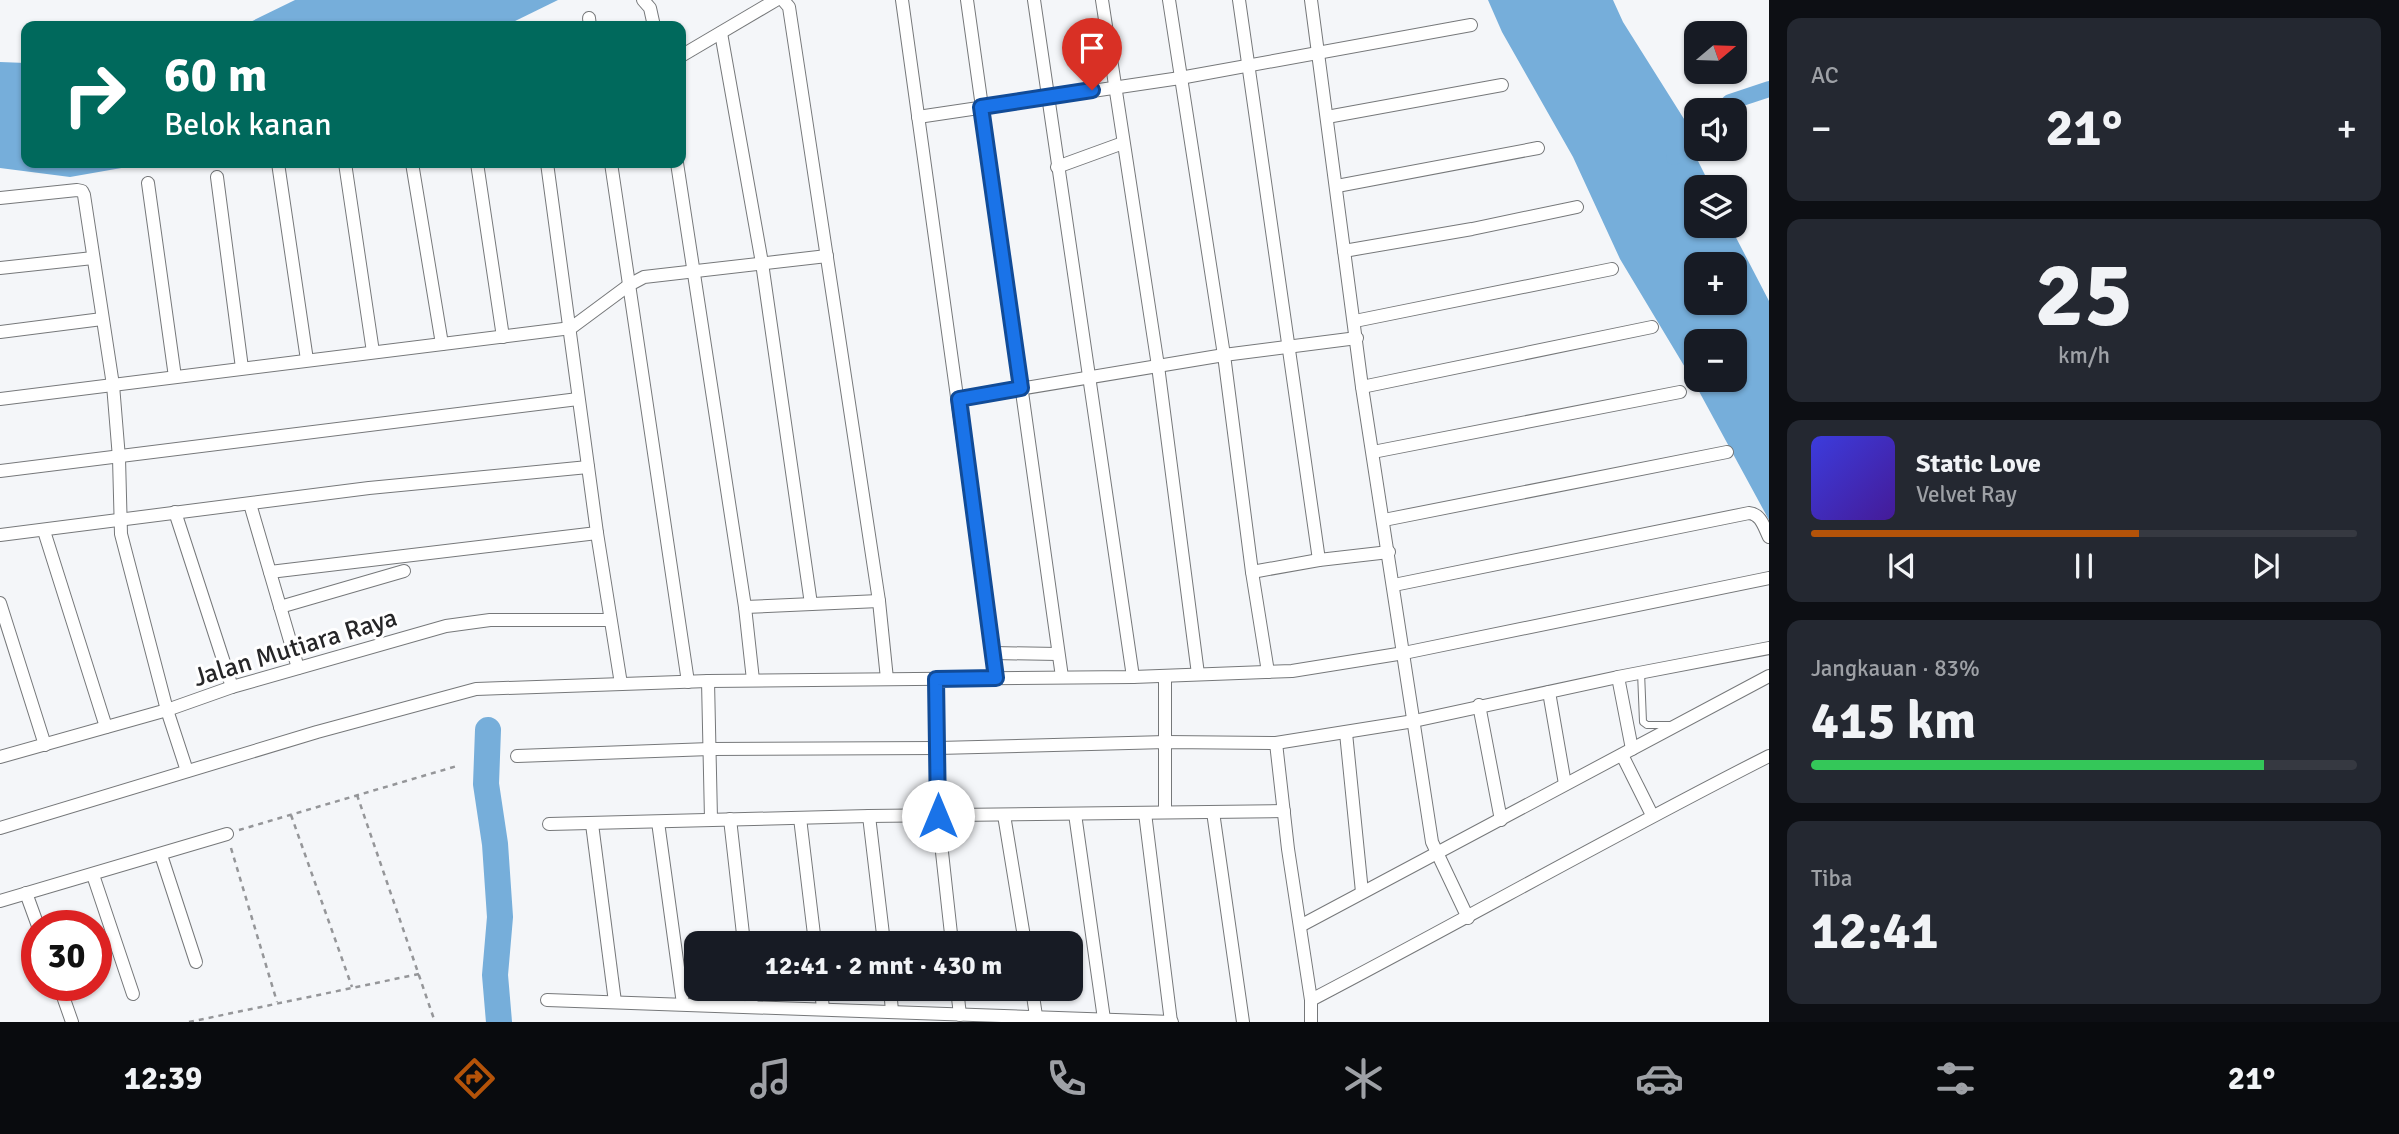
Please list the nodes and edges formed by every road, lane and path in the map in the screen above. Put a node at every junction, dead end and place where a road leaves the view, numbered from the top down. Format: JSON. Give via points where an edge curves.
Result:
{"nodes":[{"id":1,"x":643,"y":0,"type":"edge"},
{"id":2,"x":776,"y":0,"type":"edge"},
{"id":3,"x":783,"y":0,"type":"edge"},
{"id":4,"x":902,"y":0,"type":"edge"},
{"id":5,"x":967,"y":0,"type":"edge"},
{"id":6,"x":1034,"y":0,"type":"edge"},
{"id":7,"x":1102,"y":0,"type":"edge"},
{"id":8,"x":1169,"y":0,"type":"edge"},
{"id":9,"x":1239,"y":0,"type":"edge"},
{"id":10,"x":1311,"y":0,"type":"edge"},
{"id":11,"x":653,"y":21,"type":"edge"},
{"id":12,"x":1472,"y":25,"type":"dead end"},
{"id":13,"x":721,"y":33,"type":"junction"},
{"id":14,"x":1318,"y":52,"type":"junction"},
{"id":15,"x":686,"y":53,"type":"edge"},
{"id":16,"x":1249,"y":66,"type":"junction"},
{"id":17,"x":1180,"y":78,"type":"junction"},
{"id":18,"x":1502,"y":85,"type":"dead end"},
{"id":19,"x":1114,"y":86,"type":"junction"},
{"id":20,"x":1047,"y":97,"type":"junction"},
{"id":21,"x":981,"y":107,"type":"junction"},
{"id":22,"x":918,"y":117,"type":"junction"},
{"id":23,"x":1327,"y":117,"type":"junction"},
{"id":24,"x":1123,"y":143,"type":"junction"},
{"id":25,"x":1538,"y":148,"type":"dead end"},
{"id":26,"x":1057,"y":167,"type":"junction"},
{"id":27,"x":279,"y":168,"type":"edge"},
{"id":28,"x":346,"y":168,"type":"edge"},
{"id":29,"x":413,"y":168,"type":"edge"},
{"id":30,"x":478,"y":168,"type":"edge"},
{"id":31,"x":548,"y":168,"type":"edge"},
{"id":32,"x":612,"y":168,"type":"edge"},
{"id":33,"x":678,"y":168,"type":"edge"},
{"id":34,"x":217,"y":177,"type":"dead end"},
{"id":35,"x":148,"y":183,"type":"dead end"},
{"id":36,"x":1336,"y":186,"type":"junction"},
{"id":37,"x":0,"y":198,"type":"edge"},
{"id":38,"x":1577,"y":207,"type":"dead end"},
{"id":39,"x":1344,"y":251,"type":"junction"},
{"id":40,"x":827,"y":256,"type":"junction"},
{"id":41,"x":93,"y":258,"type":"junction"},
{"id":42,"x":762,"y":263,"type":"junction"},
{"id":43,"x":0,"y":268,"type":"edge"},
{"id":44,"x":1612,"y":269,"type":"dead end"},
{"id":45,"x":692,"y":270,"type":"junction"},
{"id":46,"x":629,"y":285,"type":"junction"},
{"id":47,"x":102,"y":319,"type":"junction"},
{"id":48,"x":1355,"y":321,"type":"junction"},
{"id":49,"x":1652,"y":327,"type":"dead end"},
{"id":50,"x":570,"y":328,"type":"junction"},
{"id":51,"x":0,"y":332,"type":"edge"},
{"id":52,"x":503,"y":337,"type":"junction"},
{"id":53,"x":1357,"y":338,"type":"junction"},
{"id":54,"x":442,"y":344,"type":"junction"},
{"id":55,"x":1289,"y":346,"type":"junction"},
{"id":56,"x":373,"y":352,"type":"junction"},
{"id":57,"x":1224,"y":355,"type":"junction"},
{"id":58,"x":307,"y":360,"type":"junction"},
{"id":59,"x":1158,"y":366,"type":"junction"},
{"id":60,"x":242,"y":368,"type":"junction"},
{"id":61,"x":175,"y":377,"type":"junction"},
{"id":62,"x":1089,"y":378,"type":"junction"},
{"id":63,"x":113,"y":385,"type":"junction"},
{"id":64,"x":1362,"y":387,"type":"junction"},
{"id":65,"x":1021,"y":388,"type":"junction"},
{"id":66,"x":1680,"y":392,"type":"dead end"},
{"id":67,"x":0,"y":399,"type":"edge"},
{"id":68,"x":578,"y":399,"type":"junction"},
{"id":69,"x":959,"y":399,"type":"junction"},
{"id":70,"x":1373,"y":452,"type":"junction"},
{"id":71,"x":1727,"y":452,"type":"dead end"},
{"id":72,"x":119,"y":457,"type":"junction"},
{"id":73,"x":588,"y":467,"type":"junction"},
{"id":74,"x":0,"y":471,"type":"edge"},
{"id":75,"x":250,"y":504,"type":"junction"},
{"id":76,"x":176,"y":512,"type":"junction"},
{"id":77,"x":1384,"y":520,"type":"junction"},
{"id":78,"x":120,"y":522,"type":"junction"},
{"id":79,"x":44,"y":531,"type":"junction"},
{"id":80,"x":597,"y":533,"type":"junction"},
{"id":81,"x":0,"y":536,"type":"edge"},
{"id":82,"x":1769,"y":537,"type":"edge"},
{"id":83,"x":1389,"y":552,"type":"junction"},
{"id":84,"x":1319,"y":560,"type":"junction"},
{"id":85,"x":270,"y":572,"type":"junction"},
{"id":86,"x":404,"y":572,"type":"dead end"},
{"id":87,"x":1252,"y":572,"type":"junction"},
{"id":88,"x":1769,"y":578,"type":"edge"},
{"id":89,"x":1394,"y":585,"type":"junction"},
{"id":90,"x":879,"y":601,"type":"junction"},
{"id":91,"x":0,"y":603,"type":"edge"},
{"id":92,"x":811,"y":604,"type":"junction"},
{"id":93,"x":280,"y":607,"type":"junction"},
{"id":94,"x":745,"y":607,"type":"junction"},
{"id":95,"x":610,"y":620,"type":"junction"},
{"id":96,"x":1769,"y":648,"type":"edge"},
{"id":97,"x":993,"y":653,"type":"junction"},
{"id":98,"x":1404,"y":653,"type":"junction"},
{"id":99,"x":1058,"y":654,"type":"junction"},
{"id":100,"x":298,"y":668,"type":"junction"},
{"id":101,"x":1268,"y":672,"type":"junction"},
{"id":102,"x":1641,"y":673,"type":"junction"},
{"id":103,"x":1198,"y":674,"type":"junction"},
{"id":104,"x":1165,"y":676,"type":"junction"},
{"id":105,"x":1769,"y":676,"type":"edge"},
{"id":106,"x":1062,"y":677,"type":"junction"},
{"id":107,"x":1133,"y":677,"type":"junction"},
{"id":108,"x":1618,"y":677,"type":"junction"},
{"id":109,"x":996,"y":678,"type":"junction"},
{"id":110,"x":887,"y":679,"type":"junction"},
{"id":111,"x":936,"y":679,"type":"junction"},
{"id":112,"x":752,"y":680,"type":"junction"},
{"id":113,"x":708,"y":681,"type":"junction"},
{"id":114,"x":688,"y":682,"type":"junction"},
{"id":115,"x":621,"y":684,"type":"junction"},
{"id":116,"x":232,"y":687,"type":"junction"},
{"id":117,"x":1549,"y":692,"type":"junction"},
{"id":118,"x":1479,"y":705,"type":"junction"},
{"id":119,"x":167,"y":710,"type":"junction"},
{"id":120,"x":1414,"y":721,"type":"junction"},
{"id":121,"x":1676,"y":726,"type":"junction"},
{"id":122,"x":106,"y":727,"type":"junction"},
{"id":123,"x":1346,"y":733,"type":"junction"},
{"id":124,"x":1166,"y":742,"type":"junction"},
{"id":125,"x":1276,"y":743,"type":"junction"},
{"id":126,"x":45,"y":745,"type":"junction"},
{"id":127,"x":938,"y":748,"type":"junction"},
{"id":128,"x":710,"y":749,"type":"junction"},
{"id":129,"x":1627,"y":752,"type":"junction"},
{"id":130,"x":517,"y":756,"type":"dead end"},
{"id":131,"x":1769,"y":756,"type":"edge"},
{"id":132,"x":0,"y":757,"type":"edge"},
{"id":133,"x":457,"y":766,"type":"dead end"},
{"id":134,"x":187,"y":771,"type":"junction"},
{"id":135,"x":1566,"y":784,"type":"junction"},
{"id":136,"x":357,"y":794,"type":"junction"},
{"id":137,"x":1284,"y":811,"type":"junction"},
{"id":138,"x":1213,"y":812,"type":"junction"},
{"id":139,"x":1145,"y":813,"type":"junction"},
{"id":140,"x":1165,"y":813,"type":"junction"},
{"id":141,"x":1075,"y":814,"type":"junction"},
{"id":142,"x":291,"y":815,"type":"junction"},
{"id":143,"x":1004,"y":815,"type":"junction"},
{"id":144,"x":1652,"y":815,"type":"junction"},
{"id":145,"x":869,"y":816,"type":"junction"},
{"id":146,"x":938,"y":816,"type":"junction"},
{"id":147,"x":730,"y":818,"type":"junction"},
{"id":148,"x":800,"y":818,"type":"junction"},
{"id":149,"x":711,"y":820,"type":"junction"},
{"id":150,"x":1501,"y":820,"type":"junction"},
{"id":151,"x":658,"y":822,"type":"junction"},
{"id":152,"x":549,"y":824,"type":"dead end"},
{"id":153,"x":592,"y":824,"type":"junction"},
{"id":154,"x":0,"y":828,"type":"edge"},
{"id":155,"x":227,"y":834,"type":"junction"},
{"id":156,"x":161,"y":855,"type":"junction"},
{"id":157,"x":1436,"y":855,"type":"junction"},
{"id":158,"x":93,"y":875,"type":"junction"},
{"id":159,"x":1362,"y":892,"type":"junction"},
{"id":160,"x":26,"y":893,"type":"junction"},
{"id":161,"x":0,"y":901,"type":"edge"},
{"id":162,"x":32,"y":910,"type":"edge"},
{"id":163,"x":1468,"y":918,"type":"junction"},
{"id":164,"x":1300,"y":926,"type":"junction"},
{"id":165,"x":743,"y":931,"type":"edge"},
{"id":166,"x":814,"y":931,"type":"edge"},
{"id":167,"x":883,"y":931,"type":"edge"},
{"id":168,"x":951,"y":931,"type":"edge"},
{"id":169,"x":1023,"y":931,"type":"edge"},
{"id":170,"x":196,"y":962,"type":"dead end"},
{"id":171,"x":420,"y":974,"type":"junction"},
{"id":172,"x":353,"y":988,"type":"junction"},
{"id":173,"x":132,"y":994,"type":"dead end"},
{"id":174,"x":547,"y":1000,"type":"dead end"},
{"id":175,"x":1311,"y":1000,"type":"junction"},
{"id":176,"x":65,"y":1001,"type":"edge"},
{"id":177,"x":751,"y":1001,"type":"edge"},
{"id":178,"x":822,"y":1001,"type":"edge"},
{"id":179,"x":891,"y":1001,"type":"edge"},
{"id":180,"x":958,"y":1001,"type":"edge"},
{"id":181,"x":1034,"y":1001,"type":"edge"},
{"id":182,"x":277,"y":1002,"type":"junction"},
{"id":183,"x":615,"y":1002,"type":"junction"},
{"id":184,"x":683,"y":1004,"type":"junction"},
{"id":185,"x":752,"y":1006,"type":"junction"},
{"id":186,"x":823,"y":1009,"type":"junction"},
{"id":187,"x":892,"y":1011,"type":"junction"},
{"id":188,"x":960,"y":1015,"type":"junction"},
{"id":189,"x":1036,"y":1016,"type":"junction"},
{"id":190,"x":1104,"y":1019,"type":"junction"},
{"id":191,"x":72,"y":1022,"type":"edge"},
{"id":192,"x":189,"y":1022,"type":"edge"},
{"id":193,"x":435,"y":1022,"type":"edge"},
{"id":194,"x":1171,"y":1022,"type":"edge"},
{"id":195,"x":1243,"y":1022,"type":"edge"},
{"id":196,"x":1311,"y":1022,"type":"edge"}],
"edges":[{"from":1,"to":11,"type":"street"},
{"from":2,"to":13,"type":"street"},
{"from":3,"to":40,"type":"street","via":[[789,7]]},
{"from":4,"to":22,"type":"street"},
{"from":5,"to":21,"type":"street"},
{"from":6,"to":20,"type":"street"},
{"from":7,"to":19,"type":"street"},
{"from":8,"to":17,"type":"street"},
{"from":9,"to":16,"type":"street"},
{"from":10,"to":14,"type":"street"},
{"from":12,"to":14,"type":"street"},
{"from":13,"to":15,"type":"street"},
{"from":13,"to":42,"type":"street"},
{"from":14,"to":16,"type":"street"},
{"from":14,"to":23,"type":"street"},
{"from":16,"to":17,"type":"street"},
{"from":16,"to":55,"type":"street"},
{"from":17,"to":19,"type":"street"},
{"from":17,"to":57,"type":"street"},
{"from":18,"to":23,"type":"street"},
{"from":19,"to":20,"type":"street"},
{"from":19,"to":24,"type":"street"},
{"from":20,"to":21,"type":"street"},
{"from":20,"to":26,"type":"street"},
{"from":21,"to":22,"type":"street"},
{"from":21,"to":65,"type":"street"},
{"from":22,"to":69,"type":"street"},
{"from":23,"to":36,"type":"street"},
{"from":24,"to":26,"type":"street"},
{"from":24,"to":59,"type":"street"},
{"from":25,"to":36,"type":"street"},
{"from":26,"to":62,"type":"street"},
{"from":27,"to":58,"type":"street"},
{"from":28,"to":56,"type":"street"},
{"from":29,"to":54,"type":"street"},
{"from":30,"to":52,"type":"street"},
{"from":31,"to":50,"type":"street"},
{"from":32,"to":46,"type":"street"},
{"from":33,"to":45,"type":"street"},
{"from":34,"to":60,"type":"street"},
{"from":35,"to":61,"type":"street"},
{"from":36,"to":39,"type":"street"},
{"from":37,"to":41,"type":"street","via":[[82,191]]},
{"from":38,"to":39,"type":"street"},
{"from":39,"to":48,"type":"street"},
{"from":40,"to":42,"type":"street"},
{"from":40,"to":90,"type":"street"},
{"from":41,"to":43,"type":"street"},
{"from":41,"to":47,"type":"street"},
{"from":42,"to":45,"type":"street"},
{"from":42,"to":92,"type":"street"},
{"from":44,"to":48,"type":"street"},
{"from":45,"to":46,"type":"street","via":[[644,277]]},
{"from":45,"to":94,"type":"street"},
{"from":46,"to":50,"type":"street"},
{"from":46,"to":114,"type":"street"},
{"from":47,"to":51,"type":"street"},
{"from":47,"to":63,"type":"street"},
{"from":48,"to":53,"type":"street"},
{"from":49,"to":64,"type":"street"},
{"from":50,"to":52,"type":"street"},
{"from":50,"to":68,"type":"street"},
{"from":52,"to":54,"type":"street"},
{"from":53,"to":55,"type":"street"},
{"from":53,"to":64,"type":"street"},
{"from":54,"to":56,"type":"street"},
{"from":55,"to":57,"type":"street"},
{"from":55,"to":84,"type":"street"},
{"from":56,"to":58,"type":"street"},
{"from":57,"to":59,"type":"street"},
{"from":57,"to":87,"type":"street"},
{"from":58,"to":60,"type":"street"},
{"from":59,"to":62,"type":"street"},
{"from":59,"to":103,"type":"street"},
{"from":60,"to":61,"type":"street"},
{"from":61,"to":63,"type":"street"},
{"from":62,"to":65,"type":"street"},
{"from":62,"to":107,"type":"street"},
{"from":63,"to":67,"type":"street"},
{"from":63,"to":72,"type":"street"},
{"from":64,"to":70,"type":"street"},
{"from":65,"to":69,"type":"street"},
{"from":65,"to":99,"type":"street"},
{"from":66,"to":70,"type":"street"},
{"from":68,"to":72,"type":"street"},
{"from":68,"to":73,"type":"street"},
{"from":69,"to":97,"type":"street"},
{"from":70,"to":77,"type":"street"},
{"from":71,"to":77,"type":"street"},
{"from":72,"to":74,"type":"street"},
{"from":72,"to":78,"type":"street"},
{"from":73,"to":75,"type":"street"},
{"from":73,"to":80,"type":"street"},
{"from":75,"to":76,"type":"street"},
{"from":75,"to":85,"type":"street"},
{"from":76,"to":78,"type":"street"},
{"from":76,"to":116,"type":"street"},
{"from":77,"to":83,"type":"street"},
{"from":78,"to":79,"type":"street"},
{"from":78,"to":119,"type":"street"},
{"from":79,"to":81,"type":"street"},
{"from":79,"to":122,"type":"street"},
{"from":80,"to":85,"type":"street"},
{"from":80,"to":95,"type":"street"},
{"from":82,"to":89,"type":"street","via":[[1756,515],[1749,513]]},
{"from":83,"to":84,"type":"street"},
{"from":83,"to":89,"type":"street"},
{"from":84,"to":87,"type":"street"},
{"from":85,"to":93,"type":"street"},
{"from":86,"to":93,"type":"street"},
{"from":87,"to":101,"type":"street"},
{"from":88,"to":98,"type":"street"},
{"from":89,"to":98,"type":"street"},
{"from":90,"to":92,"type":"street"},
{"from":90,"to":110,"type":"street"},
{"from":91,"to":126,"type":"street"},
{"from":92,"to":94,"type":"street"},
{"from":93,"to":100,"type":"street"},
{"from":94,"to":112,"type":"street"},
{"from":95,"to":100,"type":"street","name":"Jalan Mutiara Raya","via":[[474,621]]},
{"from":95,"to":115,"type":"street"},
{"from":96,"to":102,"type":"street"},
{"from":97,"to":99,"type":"street"},
{"from":97,"to":109,"type":"street"},
{"from":98,"to":101,"type":"street"},
{"from":98,"to":120,"type":"street"},
{"from":99,"to":106,"type":"street"},
{"from":100,"to":116,"type":"street","name":"Jalan Mutiara Raya"},
{"from":101,"to":103,"type":"street"},
{"from":102,"to":108,"type":"street"},
{"from":102,"to":121,"type":"lane","via":[[1643,722]]},
{"from":103,"to":104,"type":"street"},
{"from":104,"to":107,"type":"street"},
{"from":104,"to":124,"type":"street"},
{"from":105,"to":121,"type":"street"},
{"from":106,"to":107,"type":"street"},
{"from":106,"to":109,"type":"street"},
{"from":108,"to":117,"type":"street"},
{"from":108,"to":129,"type":"street"},
{"from":109,"to":111,"type":"street"},
{"from":110,"to":111,"type":"street"},
{"from":110,"to":112,"type":"street"},
{"from":111,"to":127,"type":"street"},
{"from":112,"to":113,"type":"street"},
{"from":113,"to":114,"type":"street"},
{"from":113,"to":128,"type":"street"},
{"from":114,"to":115,"type":"street"},
{"from":115,"to":134,"type":"street","via":[[476,688]]},
{"from":116,"to":119,"type":"street","name":"Jalan Mutiara Raya"},
{"from":117,"to":118,"type":"street"},
{"from":117,"to":135,"type":"street"},
{"from":118,"to":120,"type":"street"},
{"from":118,"to":150,"type":"street"},
{"from":119,"to":122,"type":"street","name":"Jalan Mutiara Raya"},
{"from":119,"to":134,"type":"street"},
{"from":120,"to":123,"type":"street"},
{"from":120,"to":157,"type":"street"},
{"from":121,"to":129,"type":"street"},
{"from":122,"to":126,"type":"street","name":"Jalan Mutiara Raya"},
{"from":123,"to":125,"type":"street"},
{"from":123,"to":159,"type":"street"},
{"from":124,"to":125,"type":"street"},
{"from":124,"to":127,"type":"street"},
{"from":124,"to":140,"type":"street"},
{"from":125,"to":137,"type":"street"},
{"from":126,"to":132,"type":"street","name":"Jalan Mutiara Raya"},
{"from":127,"to":128,"type":"street"},
{"from":127,"to":146,"type":"street"},
{"from":128,"to":130,"type":"street"},
{"from":128,"to":149,"type":"street"},
{"from":129,"to":135,"type":"street"},
{"from":129,"to":144,"type":"street"},
{"from":131,"to":144,"type":"street"},
{"from":133,"to":136,"type":"path"},
{"from":134,"to":154,"type":"street"},
{"from":135,"to":150,"type":"street"},
{"from":136,"to":142,"type":"path"},
{"from":136,"to":171,"type":"path"},
{"from":137,"to":138,"type":"street"},
{"from":137,"to":164,"type":"street"},
{"from":138,"to":140,"type":"street"},
{"from":138,"to":195,"type":"street"},
{"from":139,"to":140,"type":"street"},
{"from":139,"to":141,"type":"street"},
{"from":139,"to":194,"type":"street"},
{"from":141,"to":143,"type":"street"},
{"from":141,"to":190,"type":"street"},
{"from":142,"to":155,"type":"path"},
{"from":142,"to":172,"type":"path"},
{"from":143,"to":146,"type":"street"},
{"from":143,"to":169,"type":"street"},
{"from":144,"to":163,"type":"street"},
{"from":145,"to":146,"type":"street"},
{"from":145,"to":148,"type":"street"},
{"from":145,"to":167,"type":"street"},
{"from":146,"to":168,"type":"street"},
{"from":147,"to":148,"type":"street"},
{"from":147,"to":149,"type":"street"},
{"from":147,"to":165,"type":"street"},
{"from":148,"to":166,"type":"street"},
{"from":149,"to":151,"type":"street"},
{"from":150,"to":157,"type":"street"},
{"from":151,"to":153,"type":"street"},
{"from":151,"to":184,"type":"street"},
{"from":152,"to":153,"type":"street"},
{"from":153,"to":183,"type":"street"},
{"from":155,"to":156,"type":"street"},
{"from":155,"to":182,"type":"path"},
{"from":156,"to":158,"type":"street"},
{"from":156,"to":170,"type":"street"},
{"from":157,"to":159,"type":"street"},
{"from":157,"to":163,"type":"street"},
{"from":158,"to":160,"type":"street"},
{"from":158,"to":173,"type":"street"},
{"from":159,"to":164,"type":"street"},
{"from":160,"to":161,"type":"street"},
{"from":160,"to":162,"type":"street"},
{"from":163,"to":175,"type":"street"},
{"from":164,"to":175,"type":"street"},
{"from":171,"to":172,"type":"path"},
{"from":171,"to":193,"type":"path"},
{"from":172,"to":182,"type":"path"},
{"from":174,"to":183,"type":"street"},
{"from":175,"to":196,"type":"street"},
{"from":176,"to":191,"type":"street"},
{"from":177,"to":185,"type":"street"},
{"from":178,"to":186,"type":"street"},
{"from":179,"to":187,"type":"street"},
{"from":180,"to":188,"type":"street"},
{"from":181,"to":189,"type":"street"},
{"from":182,"to":192,"type":"path"},
{"from":183,"to":184,"type":"street"},
{"from":184,"to":185,"type":"street"},
{"from":185,"to":186,"type":"street"},
{"from":186,"to":187,"type":"street"},
{"from":187,"to":188,"type":"street"},
{"from":188,"to":189,"type":"street"},
{"from":189,"to":190,"type":"street"},
{"from":190,"to":194,"type":"street"}]}
